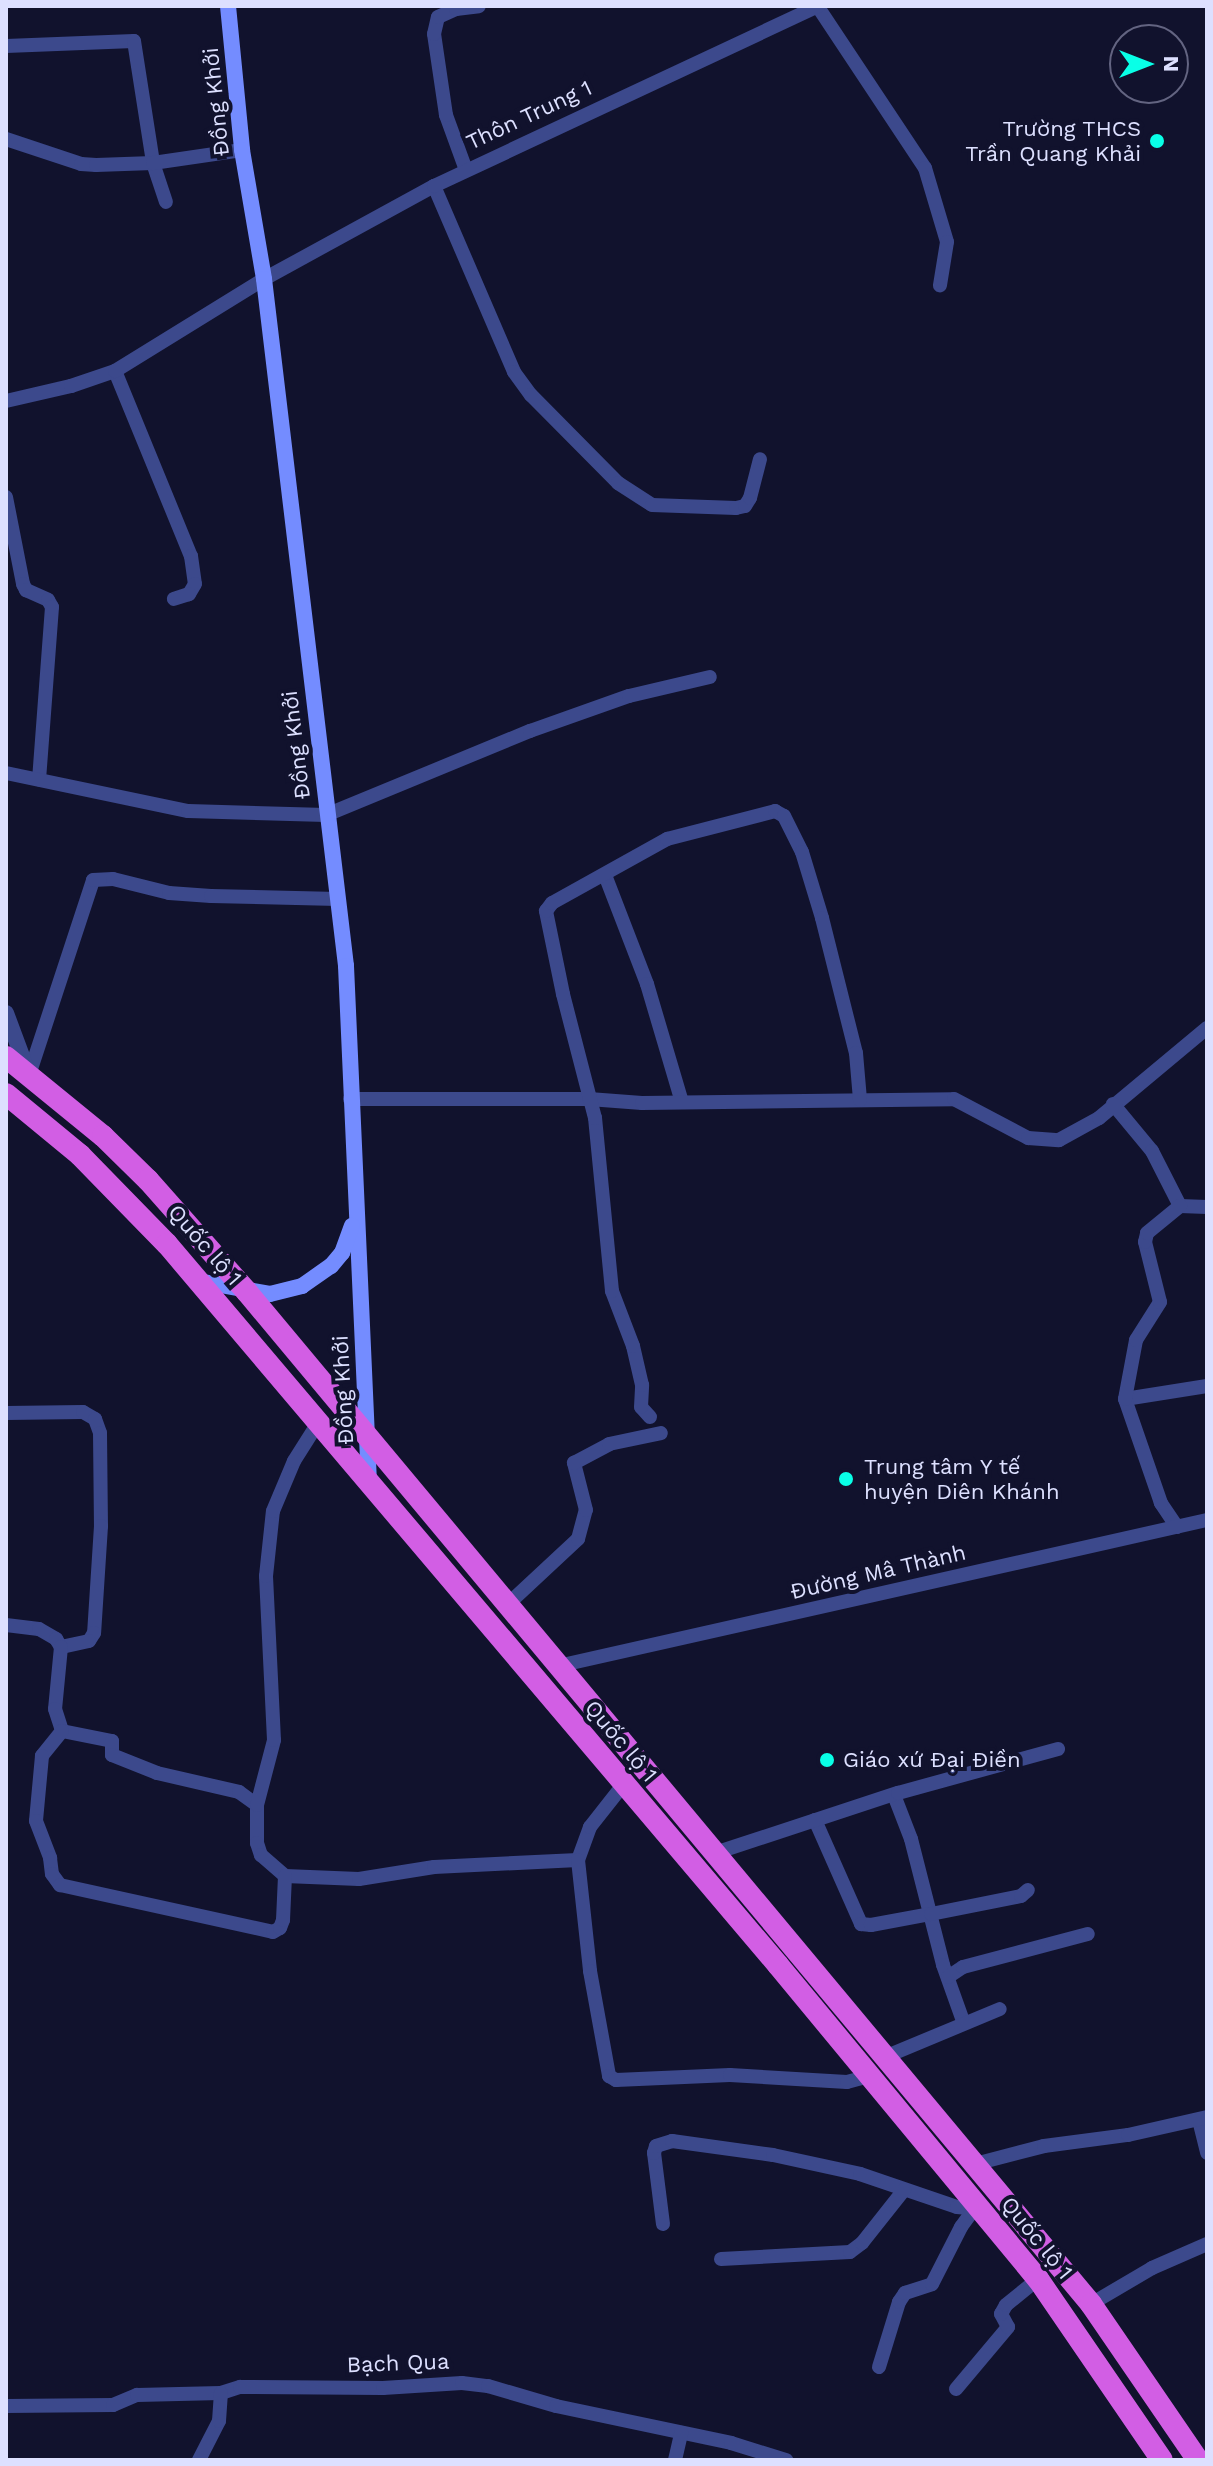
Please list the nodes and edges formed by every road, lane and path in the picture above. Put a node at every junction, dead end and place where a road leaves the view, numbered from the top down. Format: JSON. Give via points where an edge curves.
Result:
{"nodes":[{"id":1,"x":228,"y":6,"type":"edge"},
{"id":2,"x":479,"y":6,"type":"edge"},
{"id":3,"x":819,"y":6,"type":"edge"},
{"id":4,"x":6,"y":46,"type":"edge"},
{"id":5,"x":6,"y":139,"type":"edge"},
{"id":6,"x":242,"y":150,"type":"junction"},
{"id":7,"x":153,"y":163,"type":"junction"},
{"id":8,"x":466,"y":170,"type":"junction"},
{"id":9,"x":434,"y":186,"type":"junction"},
{"id":10,"x":166,"y":202,"type":"dead end"},
{"id":11,"x":264,"y":279,"type":"junction"},
{"id":12,"x":940,"y":285,"type":"dead end"},
{"id":13,"x":115,"y":371,"type":"junction"},
{"id":14,"x":6,"y":401,"type":"edge"},
{"id":15,"x":760,"y":459,"type":"dead end"},
{"id":16,"x":6,"y":497,"type":"edge"},
{"id":17,"x":174,"y":599,"type":"dead end"},
{"id":18,"x":710,"y":677,"type":"dead end"},
{"id":19,"x":6,"y":773,"type":"edge"},
{"id":20,"x":39,"y":780,"type":"junction"},
{"id":21,"x":326,"y":815,"type":"junction"},
{"id":22,"x":605,"y":875,"type":"junction"},
{"id":23,"x":338,"y":899,"type":"junction"},
{"id":24,"x":6,"y":1013,"type":"edge"},
{"id":25,"x":1207,"y":1028,"type":"edge"},
{"id":26,"x":6,"y":1057,"type":"edge"},
{"id":27,"x":29,"y":1075,"type":"junction"},
{"id":28,"x":6,"y":1094,"type":"edge"},
{"id":29,"x":350,"y":1099,"type":"junction"},
{"id":30,"x":589,"y":1099,"type":"junction"},
{"id":31,"x":860,"y":1100,"type":"junction"},
{"id":32,"x":682,"y":1102,"type":"junction"},
{"id":33,"x":1113,"y":1104,"type":"junction"},
{"id":34,"x":1180,"y":1206,"type":"junction"},
{"id":35,"x":1207,"y":1207,"type":"edge"},
{"id":36,"x":355,"y":1208,"type":"junction"},
{"id":37,"x":198,"y":1281,"type":"junction"},
{"id":38,"x":247,"y":1292,"type":"junction"},
{"id":39,"x":1207,"y":1386,"type":"edge"},
{"id":40,"x":1125,"y":1399,"type":"junction"},
{"id":41,"x":6,"y":1413,"type":"edge"},
{"id":42,"x":650,"y":1417,"type":"dead end"},
{"id":43,"x":318,"y":1423,"type":"junction"},
{"id":44,"x":661,"y":1433,"type":"dead end"},
{"id":45,"x":368,"y":1442,"type":"junction"},
{"id":46,"x":369,"y":1483,"type":"junction"},
{"id":47,"x":1207,"y":1520,"type":"edge"},
{"id":48,"x":1177,"y":1527,"type":"junction"},
{"id":49,"x":507,"y":1605,"type":"junction"},
{"id":50,"x":6,"y":1625,"type":"edge"},
{"id":51,"x":61,"y":1647,"type":"junction"},
{"id":52,"x":558,"y":1666,"type":"junction"},
{"id":53,"x":62,"y":1731,"type":"junction"},
{"id":54,"x":1058,"y":1749,"type":"dead end"},
{"id":55,"x":623,"y":1785,"type":"junction"},
{"id":56,"x":894,"y":1795,"type":"junction"},
{"id":57,"x":257,"y":1805,"type":"junction"},
{"id":58,"x":815,"y":1820,"type":"junction"},
{"id":59,"x":715,"y":1853,"type":"junction"},
{"id":60,"x":578,"y":1860,"type":"junction"},
{"id":61,"x":285,"y":1876,"type":"junction"},
{"id":62,"x":1028,"y":1890,"type":"dead end"},
{"id":63,"x":931,"y":1914,"type":"junction"},
{"id":64,"x":1088,"y":1934,"type":"dead end"},
{"id":65,"x":948,"y":1977,"type":"junction"},
{"id":66,"x":1000,"y":2009,"type":"dead end"},
{"id":67,"x":963,"y":2021,"type":"junction"},
{"id":68,"x":887,"y":2056,"type":"junction"},
{"id":69,"x":869,"y":2076,"type":"junction"},
{"id":70,"x":1203,"y":2118,"type":"edge"},
{"id":71,"x":1207,"y":2153,"type":"edge"},
{"id":72,"x":975,"y":2164,"type":"junction"},
{"id":73,"x":904,"y":2190,"type":"junction"},
{"id":74,"x":978,"y":2209,"type":"junction"},
{"id":75,"x":663,"y":2224,"type":"dead end"},
{"id":76,"x":1207,"y":2244,"type":"edge"},
{"id":77,"x":721,"y":2259,"type":"dead end"},
{"id":78,"x":1038,"y":2279,"type":"junction"},
{"id":79,"x":1091,"y":2304,"type":"junction"},
{"id":80,"x":879,"y":2367,"type":"dead end"},
{"id":81,"x":956,"y":2389,"type":"dead end"},
{"id":82,"x":221,"y":2393,"type":"junction"},
{"id":83,"x":6,"y":2406,"type":"edge"},
{"id":84,"x":681,"y":2433,"type":"junction"},
{"id":85,"x":199,"y":2460,"type":"edge"},
{"id":86,"x":675,"y":2460,"type":"edge"},
{"id":87,"x":786,"y":2460,"type":"edge"},
{"id":88,"x":1162,"y":2460,"type":"edge"},
{"id":89,"x":1198,"y":2460,"type":"edge"}],
"edges":[{"from":1,"to":6,"type":"main road","name":"Đồng Khởi"},
{"from":2,"to":8,"type":"street","via":[[438,17],[434,34],[446,115]]},
{"from":3,"to":8,"type":"street","name":"Thôn Trung 1"},
{"from":3,"to":12,"type":"street","via":[[925,168],[947,242]]},
{"from":4,"to":7,"type":"street","via":[[134,41]]},
{"from":5,"to":7,"type":"street","via":[[81,164]]},
{"from":6,"to":7,"type":"street"},
{"from":6,"to":11,"type":"main road","name":"Đồng Khởi"},
{"from":7,"to":10,"type":"street"},
{"from":8,"to":9,"type":"street","name":"Thôn Trung 1"},
{"from":9,"to":11,"type":"street","name":"Thôn Trung 1"},
{"from":9,"to":15,"type":"street","via":[[514,372],[618,483],[652,505],[736,508],[750,498]]},
{"from":11,"to":13,"type":"street","name":"Thôn Trung 1"},
{"from":11,"to":21,"type":"main road","name":"Đồng Khởi"},
{"from":13,"to":14,"type":"street","name":"Thôn Trung 1"},
{"from":13,"to":17,"type":"street","via":[[191,556],[195,584],[189,594]]},
{"from":16,"to":20,"type":"street","via":[[23,584],[52,607]]},
{"from":18,"to":21,"type":"street","via":[[629,696],[530,731]]},
{"from":19,"to":20,"type":"street"},
{"from":20,"to":21,"type":"street","via":[[188,811]]},
{"from":21,"to":23,"type":"main road","name":"Đồng Khởi"},
{"from":22,"to":30,"type":"street","via":[[546,911]]},
{"from":22,"to":31,"type":"street","via":[[667,839],[758,814],[775,811],[784,816],[802,852],[822,918],[856,1053]]},
{"from":22,"to":32,"type":"street","via":[[647,984]]},
{"from":23,"to":27,"type":"street","via":[[169,893],[113,879],[93,880]]},
{"from":23,"to":29,"type":"main road","name":"Đồng Khởi"},
{"from":24,"to":27,"type":"street"},
{"from":25,"to":33,"type":"street"},
{"from":26,"to":27,"type":"highway","name":"Quốc lộ 1"},
{"from":27,"to":38,"type":"highway","name":"Quốc lộ 1","via":[[148,1180]]},
{"from":28,"to":37,"type":"highway","name":"Quốc lộ 1","via":[[80,1155]]},
{"from":29,"to":30,"type":"street"},
{"from":29,"to":36,"type":"main road","name":"Đồng Khởi"},
{"from":30,"to":32,"type":"street"},
{"from":30,"to":42,"type":"street","via":[[612,1291],[633,1346],[641,1407]]},
{"from":31,"to":32,"type":"street"},
{"from":31,"to":33,"type":"street","via":[[954,1099],[1028,1138],[1044,1141],[1079,1132]]},
{"from":33,"to":34,"type":"street","via":[[1152,1151]]},
{"from":34,"to":35,"type":"street"},
{"from":34,"to":40,"type":"street","via":[[1147,1233],[1160,1302],[1132,1352]]},
{"from":36,"to":38,"type":"main road","via":[[350,1236],[331,1266],[287,1291]]},
{"from":36,"to":45,"type":"main road","name":"Đồng Khởi"},
{"from":37,"to":38,"type":"main road"},
{"from":37,"to":43,"type":"highway","name":"Quốc lộ 1"},
{"from":38,"to":45,"type":"highway","name":"Quốc lộ 1"},
{"from":39,"to":40,"type":"street"},
{"from":40,"to":48,"type":"street","via":[[1161,1503]]},
{"from":41,"to":51,"type":"street","via":[[83,1412],[95,1419],[100,1433],[94,1633],[89,1641]]},
{"from":43,"to":46,"type":"highway","name":"Quốc lộ 1"},
{"from":43,"to":57,"type":"street","via":[[294,1461],[273,1511],[266,1576],[274,1740]]},
{"from":44,"to":49,"type":"street","via":[[609,1444],[574,1463],[586,1510],[578,1539]]},
{"from":45,"to":46,"type":"main road","name":"Đồng Khởi"},
{"from":45,"to":49,"type":"highway","name":"Quốc lộ 1"},
{"from":46,"to":55,"type":"highway","name":"Quốc lộ 1"},
{"from":47,"to":48,"type":"street","name":"Đường Mâ Thành"},
{"from":48,"to":52,"type":"street","name":"Đường Mâ Thành"},
{"from":49,"to":52,"type":"highway","name":"Quốc lộ 1"},
{"from":50,"to":51,"type":"street","via":[[39,1629]]},
{"from":51,"to":53,"type":"street","via":[[55,1709]]},
{"from":52,"to":59,"type":"highway","name":"Quốc lộ 1"},
{"from":53,"to":57,"type":"street","via":[[112,1741],[112,1755],[157,1773],[227,1788]]},
{"from":53,"to":61,"type":"street","via":[[42,1756],[36,1810],[52,1874],[60,1885],[273,1932],[283,1920]]},
{"from":54,"to":56,"type":"street"},
{"from":55,"to":60,"type":"street","via":[[590,1827]]},
{"from":55,"to":69,"type":"highway","name":"Quốc lộ 1"},
{"from":56,"to":58,"type":"street"},
{"from":56,"to":63,"type":"street"},
{"from":57,"to":61,"type":"street","via":[[261,1855]]},
{"from":58,"to":59,"type":"street"},
{"from":58,"to":63,"type":"street","via":[[861,1924]]},
{"from":59,"to":68,"type":"highway","name":"Quốc lộ 1"},
{"from":60,"to":61,"type":"street","via":[[434,1867],[359,1879]]},
{"from":60,"to":69,"type":"street","via":[[609,2076],[616,2080],[730,2075],[847,2082]]},
{"from":62,"to":63,"type":"street","via":[[1021,1896]]},
{"from":63,"to":65,"type":"street"},
{"from":64,"to":65,"type":"street","via":[[963,1967]]},
{"from":65,"to":67,"type":"street"},
{"from":66,"to":67,"type":"street"},
{"from":67,"to":68,"type":"street"},
{"from":68,"to":72,"type":"highway","name":"Quốc lộ 1"},
{"from":69,"to":74,"type":"highway","name":"Quốc lộ 1"},
{"from":70,"to":71,"type":"street"},
{"from":70,"to":72,"type":"street"},
{"from":72,"to":79,"type":"highway","name":"Quốc lộ 1"},
{"from":73,"to":74,"type":"street"},
{"from":73,"to":75,"type":"street","via":[[860,2174],[773,2155],[672,2141],[656,2146],[654,2153]]},
{"from":73,"to":77,"type":"street","via":[[850,2252]]},
{"from":74,"to":78,"type":"highway","name":"Quốc lộ 1"},
{"from":74,"to":80,"type":"street","via":[[961,2227],[932,2284],[905,2293],[899,2302]]},
{"from":76,"to":79,"type":"street"},
{"from":78,"to":81,"type":"street","via":[[1006,2305],[1001,2314],[1006,2332]]},
{"from":78,"to":88,"type":"highway","name":"Quốc lộ 1"},
{"from":79,"to":89,"type":"highway","name":"Quốc lộ 1"},
{"from":82,"to":83,"type":"street","name":"Bạch Qua","via":[[137,2395],[113,2405]]},
{"from":82,"to":84,"type":"street","name":"Bạch Qua","via":[[240,2387],[462,2383]]},
{"from":82,"to":85,"type":"street","via":[[219,2421]]},
{"from":84,"to":86,"type":"street"},
{"from":84,"to":87,"type":"street","name":"Bạch Qua"}]}
